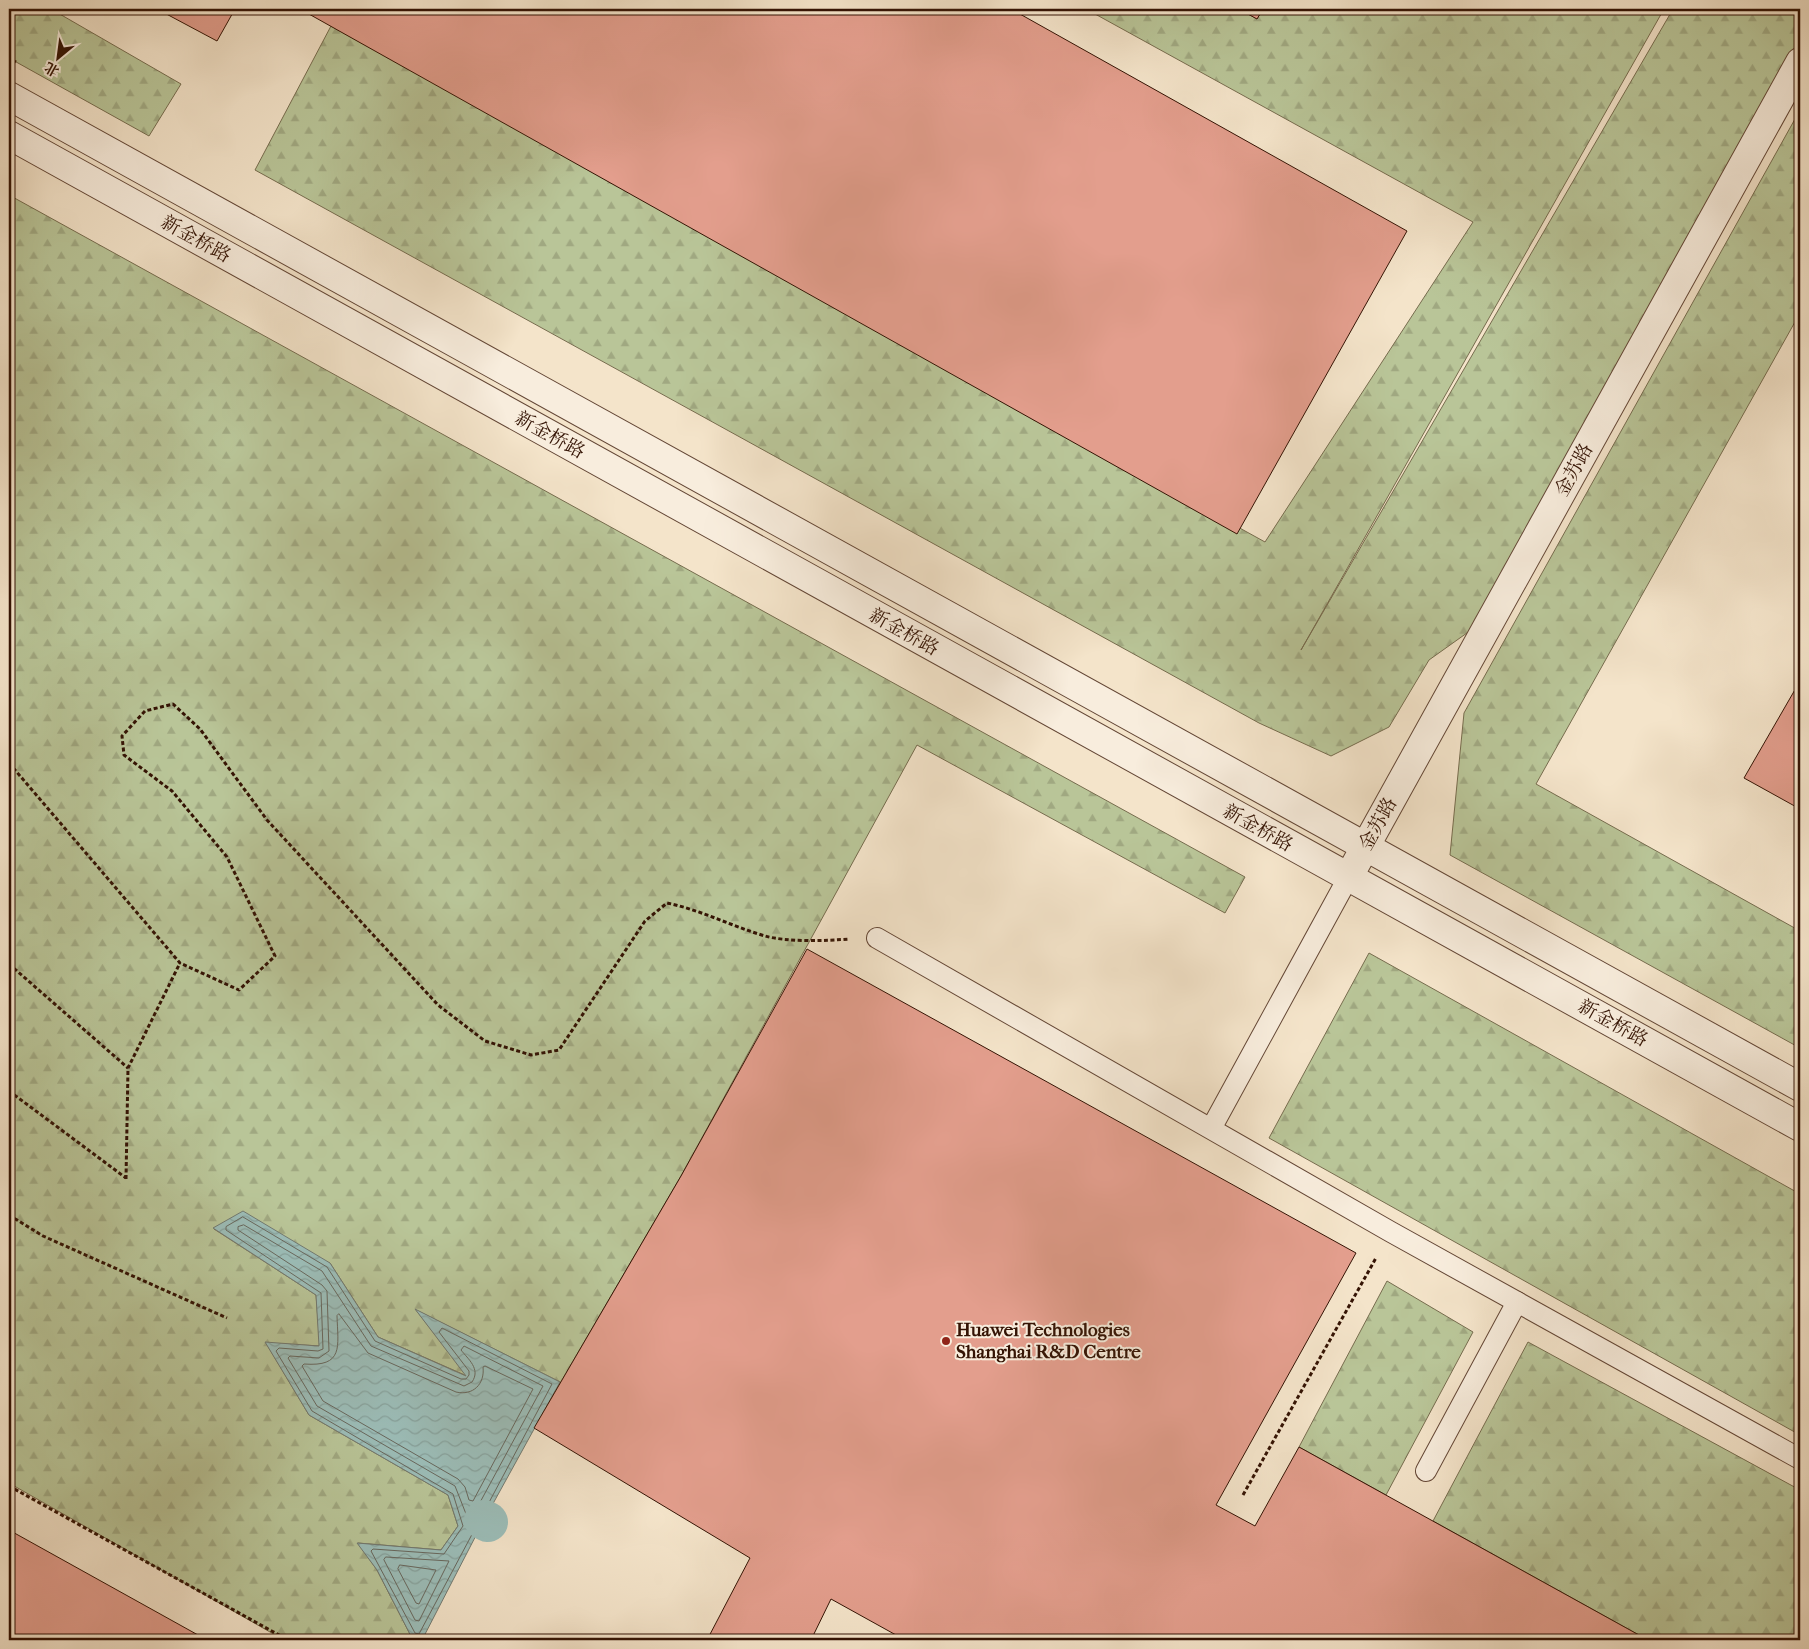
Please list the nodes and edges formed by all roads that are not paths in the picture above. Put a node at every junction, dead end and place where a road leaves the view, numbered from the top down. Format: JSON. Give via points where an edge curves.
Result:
{"nodes":[{"id":1,"x":1800,"y":62,"type":"edge"},
{"id":2,"x":9,"y":96,"type":"edge"},
{"id":3,"x":9,"y":135,"type":"edge"},
{"id":4,"x":1366,"y":846,"type":"junction"},
{"id":5,"x":1348,"y":878,"type":"junction"},
{"id":6,"x":877,"y":938,"type":"road end"},
{"id":7,"x":1800,"y":1087,"type":"edge"},
{"id":8,"x":1212,"y":1127,"type":"junction"},
{"id":9,"x":1800,"y":1127,"type":"edge"},
{"id":10,"x":1517,"y":1302,"type":"junction"},
{"id":11,"x":1800,"y":1459,"type":"edge"},
{"id":12,"x":1426,"y":1471,"type":"dead end"}],
"edges":[{"from":1,"to":4,"type":"street","name":"金苏路"},
{"from":2,"to":4,"type":"street","name":"新金桥路"},
{"from":3,"to":5,"type":"street","name":"新金桥路"},
{"from":4,"to":5,"type":"street","name":"金苏路"},
{"from":4,"to":7,"type":"street","name":"新金桥路"},
{"from":5,"to":8,"type":"lane"},
{"from":5,"to":9,"type":"street","name":"新金桥路"},
{"from":6,"to":8,"type":"lane"},
{"from":8,"to":10,"type":"lane"},
{"from":10,"to":11,"type":"lane"},
{"from":10,"to":12,"type":"lane"}]}
